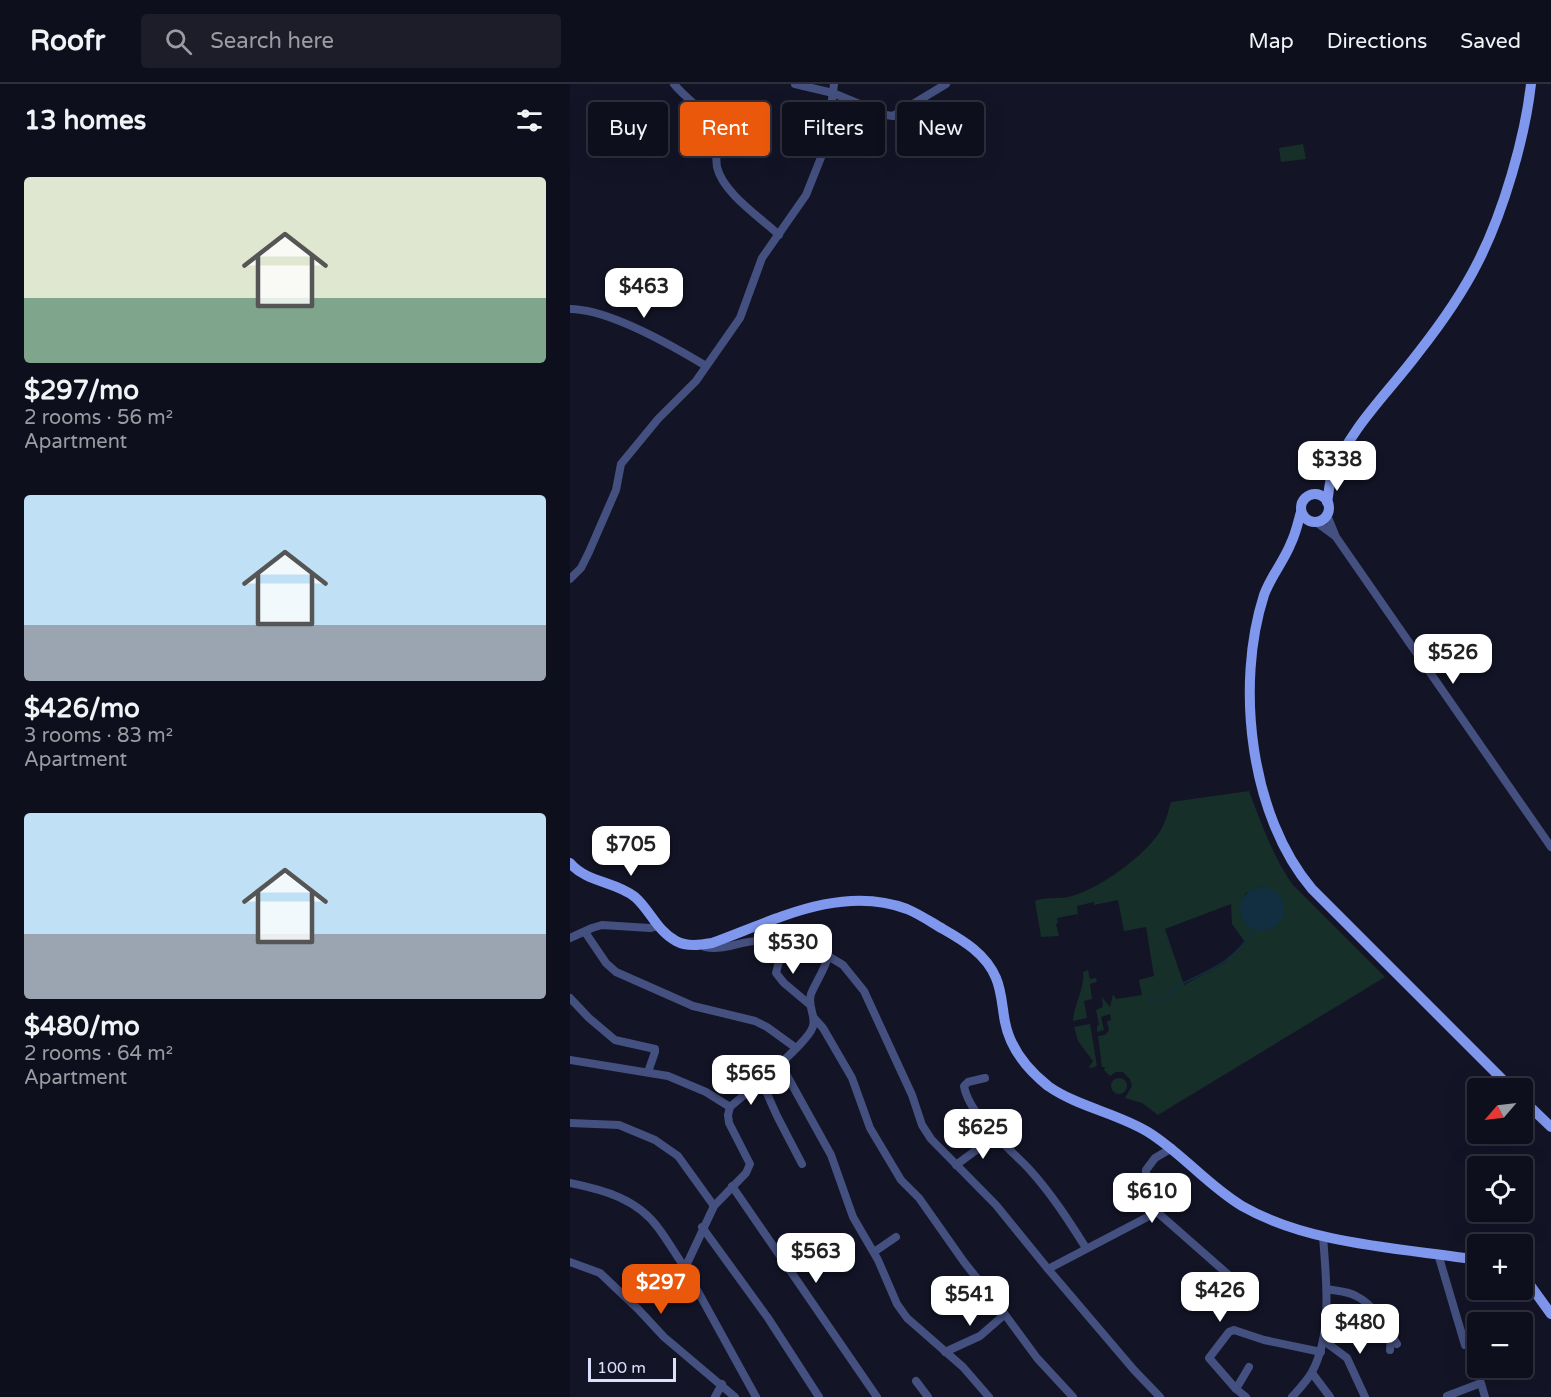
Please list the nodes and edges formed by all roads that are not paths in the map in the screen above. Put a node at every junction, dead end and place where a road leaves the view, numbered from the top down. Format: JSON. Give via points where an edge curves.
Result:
{"nodes":[{"id":1,"x":674,"y":84,"type":"edge"},
{"id":2,"x":795,"y":84,"type":"edge"},
{"id":3,"x":946,"y":84,"type":"edge"},
{"id":4,"x":1531,"y":84,"type":"edge"},
{"id":5,"x":833,"y":88,"type":"edge"},
{"id":6,"x":779,"y":235,"type":"junction"},
{"id":7,"x":570,"y":309,"type":"edge"},
{"id":8,"x":706,"y":366,"type":"junction"},
{"id":9,"x":1331,"y":476,"type":"junction"},
{"id":10,"x":1312,"y":494,"type":"junction"},
{"id":11,"x":1327,"y":502,"type":"junction"},
{"id":12,"x":1301,"y":512,"type":"junction"},
{"id":13,"x":1327,"y":515,"type":"junction"},
{"id":14,"x":1315,"y":522,"type":"junction"},
{"id":15,"x":1336,"y":537,"type":"junction"},
{"id":16,"x":1291,"y":543,"type":"junction"},
{"id":17,"x":570,"y":579,"type":"edge"},
{"id":18,"x":1551,"y":847,"type":"edge"},
{"id":19,"x":570,"y":863,"type":"edge"},
{"id":20,"x":658,"y":926,"type":"junction"},
{"id":21,"x":585,"y":932,"type":"junction"},
{"id":22,"x":570,"y":938,"type":"edge"},
{"id":23,"x":784,"y":942,"type":"junction"},
{"id":24,"x":701,"y":945,"type":"junction"},
{"id":25,"x":828,"y":956,"type":"junction"},
{"id":26,"x":570,"y":998,"type":"edge"},
{"id":27,"x":809,"y":1004,"type":"junction"},
{"id":28,"x":812,"y":1016,"type":"junction"},
{"id":29,"x":796,"y":1048,"type":"junction"},
{"id":30,"x":570,"y":1060,"type":"edge"},
{"id":31,"x":780,"y":1063,"type":"junction"},
{"id":32,"x":648,"y":1072,"type":"junction"},
{"id":33,"x":985,"y":1078,"type":"dead end"},
{"id":34,"x":1501,"y":1078,"type":"edge"},
{"id":35,"x":761,"y":1080,"type":"junction"},
{"id":36,"x":730,"y":1107,"type":"junction"},
{"id":37,"x":1533,"y":1110,"type":"edge"},
{"id":38,"x":570,"y":1124,"type":"edge"},
{"id":39,"x":1551,"y":1127,"type":"edge"},
{"id":40,"x":995,"y":1136,"type":"junction"},
{"id":41,"x":1172,"y":1148,"type":"junction"},
{"id":42,"x":802,"y":1164,"type":"dead end"},
{"id":43,"x":956,"y":1165,"type":"junction"},
{"id":44,"x":570,"y":1183,"type":"edge"},
{"id":45,"x":732,"y":1186,"type":"junction"},
{"id":46,"x":714,"y":1206,"type":"junction"},
{"id":47,"x":1157,"y":1212,"type":"junction"},
{"id":48,"x":702,"y":1227,"type":"junction"},
{"id":49,"x":1323,"y":1236,"type":"junction"},
{"id":50,"x":896,"y":1237,"type":"dead end"},
{"id":51,"x":1086,"y":1248,"type":"junction"},
{"id":52,"x":874,"y":1252,"type":"junction"},
{"id":53,"x":1438,"y":1254,"type":"junction"},
{"id":54,"x":1467,"y":1258,"type":"edge"},
{"id":55,"x":570,"y":1262,"type":"edge"},
{"id":56,"x":685,"y":1268,"type":"junction"},
{"id":57,"x":1048,"y":1269,"type":"junction"},
{"id":58,"x":1240,"y":1285,"type":"dead end"},
{"id":59,"x":1327,"y":1289,"type":"junction"},
{"id":60,"x":1533,"y":1289,"type":"edge"},
{"id":61,"x":1551,"y":1314,"type":"edge"},
{"id":62,"x":1004,"y":1315,"type":"junction"},
{"id":63,"x":1323,"y":1340,"type":"junction"},
{"id":64,"x":1465,"y":1345,"type":"dead end"},
{"id":65,"x":1393,"y":1347,"type":"dead end"},
{"id":66,"x":945,"y":1352,"type":"junction"},
{"id":67,"x":1321,"y":1352,"type":"junction"},
{"id":68,"x":1249,"y":1367,"type":"dead end"},
{"id":69,"x":1312,"y":1373,"type":"junction"},
{"id":70,"x":916,"y":1381,"type":"dead end"},
{"id":71,"x":722,"y":1384,"type":"junction"},
{"id":72,"x":1236,"y":1389,"type":"junction"},
{"id":73,"x":1071,"y":1396,"type":"edge"},
{"id":74,"x":1446,"y":1396,"type":"edge"},
{"id":75,"x":715,"y":1397,"type":"edge"},
{"id":76,"x":735,"y":1397,"type":"edge"},
{"id":77,"x":756,"y":1397,"type":"edge"},
{"id":78,"x":819,"y":1397,"type":"edge"},
{"id":79,"x":877,"y":1397,"type":"edge"},
{"id":80,"x":928,"y":1397,"type":"edge"},
{"id":81,"x":988,"y":1397,"type":"edge"},
{"id":82,"x":1160,"y":1397,"type":"edge"},
{"id":83,"x":1245,"y":1397,"type":"edge"},
{"id":84,"x":1292,"y":1397,"type":"edge"},
{"id":85,"x":1330,"y":1397,"type":"edge"},
{"id":86,"x":1365,"y":1397,"type":"edge"},
{"id":87,"x":1485,"y":1397,"type":"edge"}],
"edges":[{"from":1,"to":6,"type":"street","via":[[711,123],[717,166],[726,184]]},
{"from":2,"to":5,"type":"street"},
{"from":3,"to":5,"type":"street","via":[[893,116]]},
{"from":4,"to":9,"type":"main road","via":[[1515,162],[1478,261],[1454,304],[1359,426]]},
{"from":5,"to":6,"type":"street","via":[[826,145],[806,195]]},
{"from":6,"to":8,"type":"street","via":[[762,258],[741,318]]},
{"from":7,"to":8,"type":"street","via":[[591,312],[664,341]]},
{"from":8,"to":17,"type":"street","via":[[621,464],[616,490],[589,552]]},
{"from":9,"to":10,"type":"main road"},
{"from":9,"to":11,"type":"main road"},
{"from":10,"to":11,"type":"main road"},
{"from":10,"to":12,"type":"main road","via":[[1302,503]]},
{"from":11,"to":13,"type":"main road"},
{"from":12,"to":14,"type":"main road","via":[[1307,520]]},
{"from":12,"to":16,"type":"main road"},
{"from":13,"to":14,"type":"main road"},
{"from":13,"to":15,"type":"street"},
{"from":14,"to":15,"type":"street"},
{"from":14,"to":16,"type":"main road"},
{"from":15,"to":18,"type":"street"},
{"from":16,"to":34,"type":"main road","via":[[1264,594],[1249,686],[1253,743],[1275,829],[1296,869],[1312,889]]},
{"from":19,"to":20,"type":"main road","via":[[583,874],[635,897]]},
{"from":20,"to":21,"type":"street","via":[[602,925]]},
{"from":20,"to":24,"type":"main road","via":[[679,943]]},
{"from":21,"to":22,"type":"street"},
{"from":21,"to":29,"type":"street","via":[[616,972],[683,1003],[755,1021]]},
{"from":23,"to":24,"type":"street","via":[[753,941],[722,948]]},
{"from":23,"to":25,"type":"street"},
{"from":23,"to":27,"type":"street","via":[[776,973]]},
{"from":24,"to":41,"type":"main road","via":[[777,917],[835,903],[872,901],[908,910],[955,936],[986,961],[997,980],[1012,1041],[1033,1073],[1050,1087],[1146,1131]]},
{"from":25,"to":27,"type":"street"},
{"from":25,"to":43,"type":"street","via":[[843,965],[864,991],[922,1125]]},
{"from":26,"to":32,"type":"street","via":[[615,1040],[655,1049]]},
{"from":27,"to":28,"type":"street"},
{"from":28,"to":29,"type":"street","via":[[813,1029]]},
{"from":28,"to":62,"type":"street","via":[[852,1078],[885,1156]]},
{"from":29,"to":31,"type":"street"},
{"from":30,"to":32,"type":"street"},
{"from":31,"to":35,"type":"street"},
{"from":31,"to":52,"type":"street","via":[[831,1155],[853,1217]]},
{"from":32,"to":36,"type":"street","via":[[690,1085]]},
{"from":33,"to":40,"type":"street","via":[[964,1086]]},
{"from":35,"to":36,"type":"street"},
{"from":35,"to":42,"type":"street"},
{"from":36,"to":45,"type":"street","via":[[729,1123],[750,1164]]},
{"from":37,"to":39,"type":"main road"},
{"from":38,"to":46,"type":"street","via":[[619,1125],[655,1140],[678,1156]]},
{"from":40,"to":43,"type":"street"},
{"from":40,"to":51,"type":"street","via":[[1029,1169]]},
{"from":41,"to":47,"type":"street","via":[[1155,1158],[1146,1170]]},
{"from":41,"to":49,"type":"main road","via":[[1218,1191],[1242,1206],[1274,1222]]},
{"from":43,"to":57,"type":"street","via":[[996,1205]]},
{"from":44,"to":56,"type":"street","via":[[627,1200],[649,1217]]},
{"from":45,"to":46,"type":"street"},
{"from":45,"to":79,"type":"street"},
{"from":46,"to":48,"type":"street"},
{"from":47,"to":51,"type":"street"},
{"from":47,"to":58,"type":"street"},
{"from":48,"to":56,"type":"street"},
{"from":48,"to":78,"type":"street"},
{"from":49,"to":53,"type":"main road"},
{"from":49,"to":59,"type":"street"},
{"from":50,"to":52,"type":"street"},
{"from":51,"to":57,"type":"street"},
{"from":52,"to":66,"type":"street","via":[[897,1304]]},
{"from":53,"to":54,"type":"main road"},
{"from":53,"to":64,"type":"street"},
{"from":55,"to":71,"type":"street","via":[[600,1273],[664,1337]]},
{"from":56,"to":77,"type":"street"},
{"from":57,"to":82,"type":"street"},
{"from":59,"to":63,"type":"street"},
{"from":59,"to":65,"type":"street","via":[[1356,1296],[1380,1318],[1391,1335]]},
{"from":60,"to":61,"type":"main road"},
{"from":62,"to":66,"type":"street","via":[[980,1336]]},
{"from":62,"to":73,"type":"street"},
{"from":63,"to":67,"type":"street"},
{"from":63,"to":86,"type":"street","via":[[1347,1358]]},
{"from":66,"to":81,"type":"street"},
{"from":67,"to":69,"type":"street"},
{"from":67,"to":72,"type":"street","via":[[1234,1330],[1229,1332],[1209,1358]]},
{"from":68,"to":72,"type":"street"},
{"from":69,"to":84,"type":"street"},
{"from":69,"to":85,"type":"street"},
{"from":70,"to":80,"type":"street"},
{"from":71,"to":75,"type":"street"},
{"from":71,"to":76,"type":"street"},
{"from":72,"to":83,"type":"street"},
{"from":74,"to":87,"type":"street","via":[[1481,1381]]}]}
